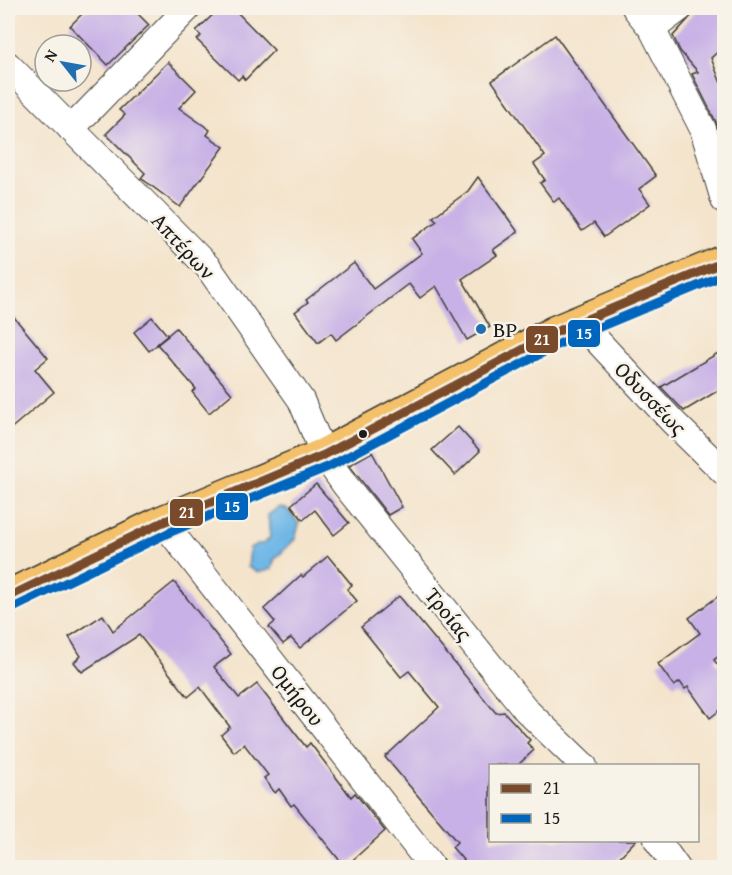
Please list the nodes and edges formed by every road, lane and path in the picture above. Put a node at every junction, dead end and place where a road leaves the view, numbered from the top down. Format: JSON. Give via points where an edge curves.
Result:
{"nodes":[{"id":1,"x":188,"y":8,"type":"edge"},
{"id":2,"x":635,"y":8,"type":"edge"},
{"id":3,"x":680,"y":8,"type":"edge"},
{"id":4,"x":652,"y":29,"type":"junction"},
{"id":5,"x":8,"y":65,"type":"edge"},
{"id":6,"x":71,"y":129,"type":"junction"},
{"id":7,"x":724,"y":200,"type":"edge"},
{"id":8,"x":724,"y":262,"type":"edge"},
{"id":9,"x":579,"y":321,"type":"junction"},
{"id":10,"x":324,"y":455,"type":"junction"},
{"id":11,"x":724,"y":472,"type":"edge"},
{"id":12,"x":163,"y":522,"type":"junction"},
{"id":13,"x":8,"y":597,"type":"edge"},
{"id":14,"x":583,"y":764,"type":"edge"},
{"id":15,"x":658,"y":842,"type":"edge"},
{"id":16,"x":433,"y":867,"type":"edge"},
{"id":17,"x":677,"y":867,"type":"edge"}],
"edges":[{"from":1,"to":6,"type":"street"},
{"from":2,"to":4,"type":"street"},
{"from":3,"to":4,"type":"street"},
{"from":4,"to":7,"type":"street","via":[[703,129]]},
{"from":5,"to":6,"type":"street","name":"Απτέρων"},
{"from":6,"to":10,"type":"street","name":"Απτέρων","via":[[208,267],[301,400]]},
{"from":8,"to":9,"type":"main road"},
{"from":9,"to":10,"type":"main road"},
{"from":9,"to":11,"type":"street","name":"Οδυσσέως"},
{"from":10,"to":12,"type":"main road"},
{"from":10,"to":14,"type":"street","name":"Τροίας","via":[[527,711]]},
{"from":12,"to":13,"type":"main road"},
{"from":12,"to":16,"type":"street","name":"Ομήρου"},
{"from":15,"to":17,"type":"street"}]}
